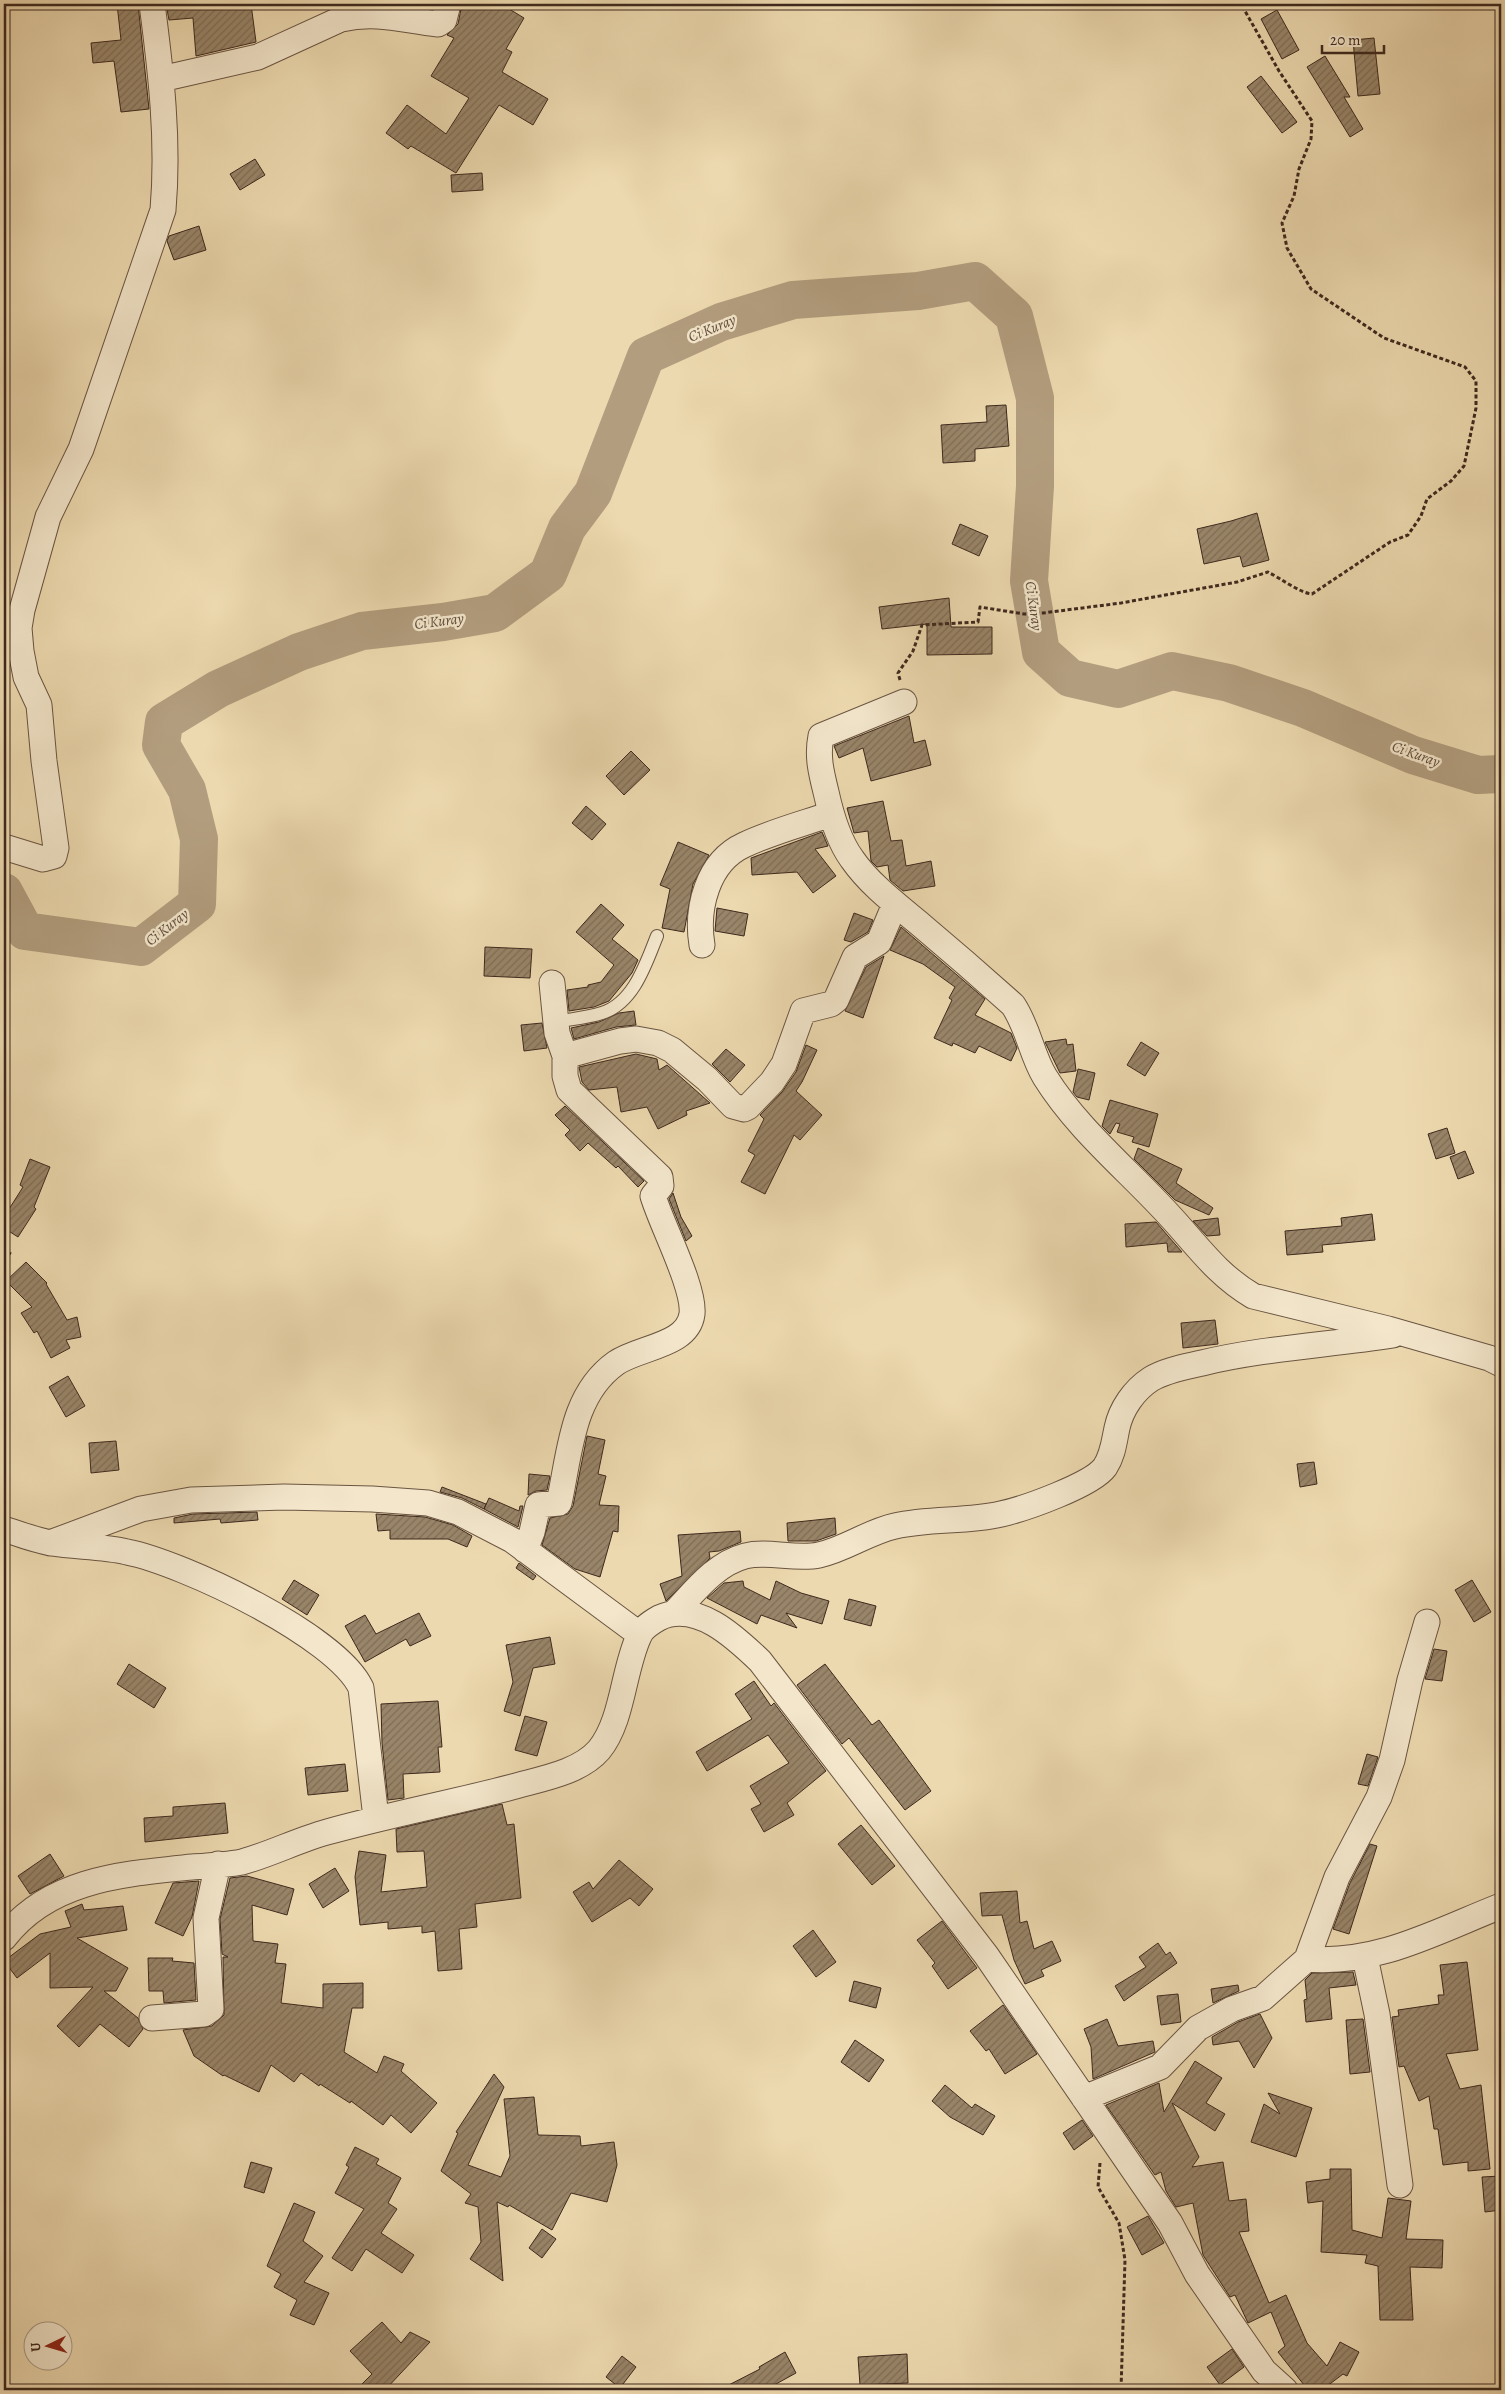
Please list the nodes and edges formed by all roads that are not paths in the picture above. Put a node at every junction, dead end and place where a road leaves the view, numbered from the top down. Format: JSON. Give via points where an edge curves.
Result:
{"nodes":[{"id":1,"x":152,"y":4,"type":"edge"},
{"id":2,"x":448,"y":4,"type":"edge"},
{"id":3,"x":161,"y":80,"type":"junction"},
{"id":4,"x":904,"y":702,"type":"road end"},
{"id":5,"x":831,"y":814,"type":"junction"},
{"id":6,"x":4,"y":847,"type":"edge"},
{"id":7,"x":895,"y":904,"type":"junction"},
{"id":8,"x":657,"y":936,"type":"dead end"},
{"id":9,"x":702,"y":945,"type":"dead end"},
{"id":10,"x":552,"y":983,"type":"dead end"},
{"id":11,"x":555,"y":1022,"type":"junction"},
{"id":12,"x":565,"y":1056,"type":"junction"},
{"id":13,"x":1402,"y":1333,"type":"junction"},
{"id":14,"x":1501,"y":1364,"type":"edge"},
{"id":15,"x":4,"y":1529,"type":"edge"},
{"id":16,"x":50,"y":1543,"type":"junction"},
{"id":17,"x":525,"y":1550,"type":"junction"},
{"id":18,"x":675,"y":1612,"type":"junction"},
{"id":19,"x":1427,"y":1622,"type":"dead end"},
{"id":20,"x":639,"y":1634,"type":"junction"},
{"id":21,"x":376,"y":1818,"type":"junction"},
{"id":22,"x":218,"y":1864,"type":"junction"},
{"id":23,"x":1501,"y":1906,"type":"edge"},
{"id":24,"x":4,"y":1938,"type":"edge"},
{"id":25,"x":1365,"y":1957,"type":"junction"},
{"id":26,"x":1307,"y":1959,"type":"junction"},
{"id":27,"x":152,"y":2018,"type":"dead end"},
{"id":28,"x":1084,"y":2098,"type":"junction"},
{"id":29,"x":1400,"y":2185,"type":"dead end"},
{"id":30,"x":1285,"y":2390,"type":"edge"}],
"edges":[{"from":1,"to":3,"type":"street"},
{"from":2,"to":3,"type":"street","via":[[444,20],[438,24],[385,15],[350,17],[261,56]]},
{"from":3,"to":6,"type":"street","via":[[166,180],[163,210],[81,449],[48,517],[19,628],[26,677],[39,705],[56,848],[54,856],[43,860]]},
{"from":4,"to":5,"type":"street","via":[[821,736],[819,766]]},
{"from":5,"to":7,"type":"street","via":[[851,859]]},
{"from":5,"to":9,"type":"street","via":[[743,845],[724,860],[707,887],[701,904],[699,926]]},
{"from":7,"to":12,"type":"street","via":[[879,942],[855,957],[836,1000],[803,1012],[784,1064],[748,1108],[733,1106],[707,1079],[672,1050],[658,1043],[636,1039],[620,1041]]},
{"from":7,"to":13,"type":"street","via":[[1013,1005],[1023,1021],[1037,1064],[1062,1101],[1232,1284],[1253,1296]]},
{"from":8,"to":11,"type":"lane","via":[[642,974],[622,1000],[602,1013]]},
{"from":10,"to":11,"type":"street"},
{"from":11,"to":12,"type":"street"},
{"from":12,"to":17,"type":"street","via":[[569,1090],[660,1177],[661,1186],[653,1196],[689,1289],[692,1315],[682,1334],[617,1362],[596,1381],[574,1425],[559,1503],[538,1505]]},
{"from":13,"to":14,"type":"street"},
{"from":13,"to":18,"type":"street","via":[[1334,1344],[1265,1350],[1171,1370],[1151,1380],[1124,1407],[1113,1452],[1104,1468],[1076,1487],[1001,1514],[893,1526],[872,1532],[843,1548],[817,1555],[745,1556],[719,1569]]},
{"from":15,"to":16,"type":"street"},
{"from":16,"to":17,"type":"street","via":[[116,1517],[164,1504],[284,1496],[428,1503],[471,1518]]},
{"from":16,"to":21,"type":"street","via":[[126,1551],[192,1573],[273,1613],[321,1646],[355,1676],[360,1688]]},
{"from":17,"to":20,"type":"street"},
{"from":18,"to":20,"type":"street","via":[[655,1620]]},
{"from":18,"to":28,"type":"street","via":[[702,1619],[728,1632],[760,1661],[986,1955]]},
{"from":19,"to":26,"type":"street","via":[[1392,1760],[1379,1797],[1337,1877]]},
{"from":20,"to":21,"type":"street","via":[[608,1736],[589,1759],[568,1770],[527,1782],[418,1811]]},
{"from":21,"to":22,"type":"street","via":[[245,1861]]},
{"from":22,"to":24,"type":"street","via":[[89,1882],[33,1909]]},
{"from":22,"to":27,"type":"street","via":[[206,1918],[211,2009],[204,2014]]},
{"from":23,"to":25,"type":"street","via":[[1401,1947]]},
{"from":25,"to":26,"type":"street"},
{"from":25,"to":29,"type":"street","via":[[1377,2014]]},
{"from":26,"to":28,"type":"street","via":[[1262,1998],[1232,2009],[1198,2028],[1160,2066]]},
{"from":28,"to":30,"type":"street","via":[[1170,2223],[1197,2274],[1264,2371]]}]}
